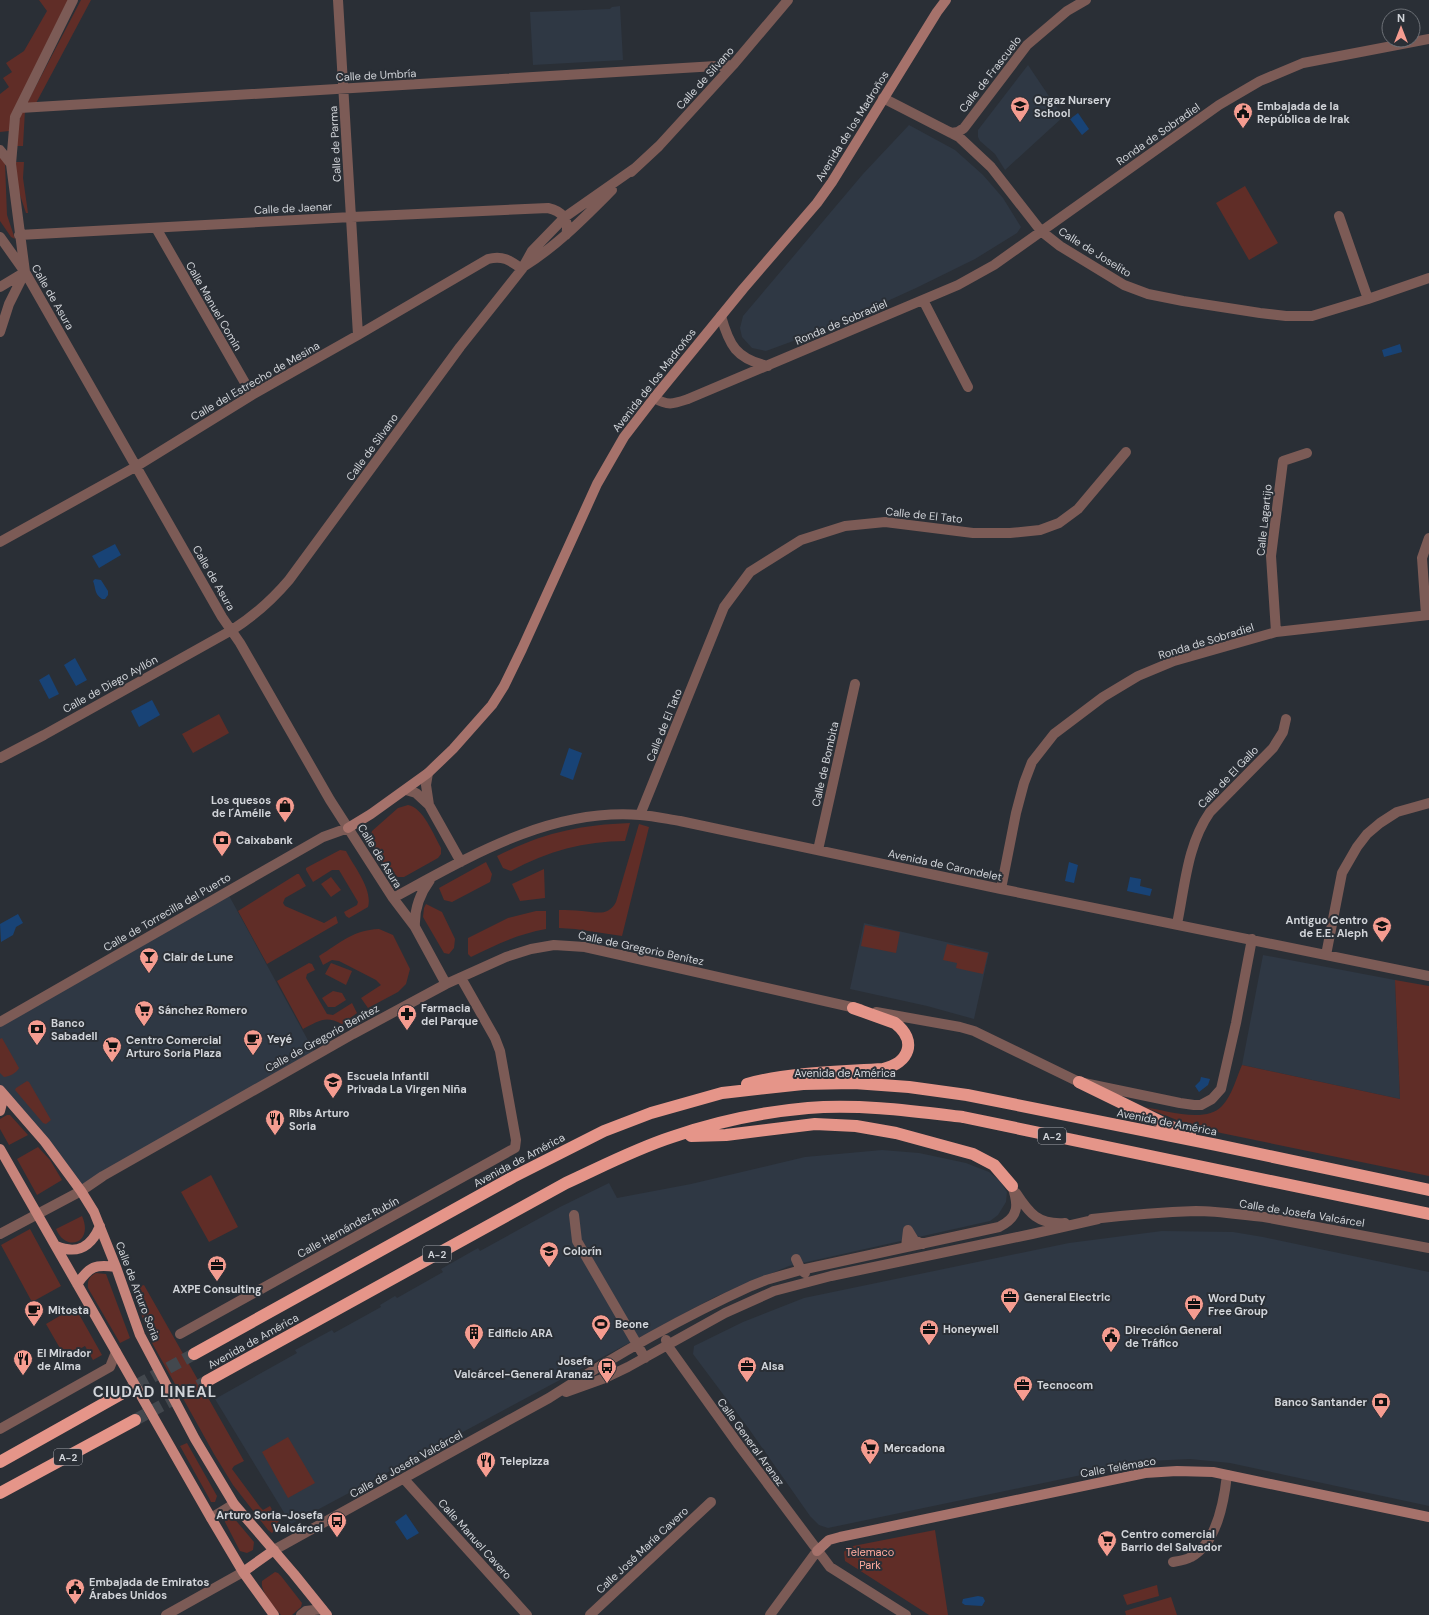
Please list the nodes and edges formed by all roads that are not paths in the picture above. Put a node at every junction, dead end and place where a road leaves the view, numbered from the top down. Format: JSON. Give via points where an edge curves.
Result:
{"nodes":[{"id":1,"x":73,"y":0,"type":"edge"},
{"id":2,"x":338,"y":0,"type":"edge"},
{"id":3,"x":788,"y":0,"type":"edge"},
{"id":4,"x":946,"y":0,"type":"edge"},
{"id":5,"x":1086,"y":0,"type":"edge"},
{"id":6,"x":1429,"y":38,"type":"edge"},
{"id":7,"x":733,"y":65,"type":"junction"},
{"id":8,"x":344,"y":89,"type":"junction"},
{"id":9,"x":884,"y":98,"type":"junction"},
{"id":10,"x":20,"y":108,"type":"junction"},
{"id":11,"x":951,"y":133,"type":"junction"},
{"id":12,"x":0,"y":150,"type":"edge"},
{"id":13,"x":11,"y":164,"type":"junction"},
{"id":14,"x":635,"y":168,"type":"junction"},
{"id":15,"x":1340,"y":216,"type":"dead end"},
{"id":16,"x":352,"y":217,"type":"junction"},
{"id":17,"x":565,"y":217,"type":"junction"},
{"id":18,"x":156,"y":228,"type":"junction"},
{"id":19,"x":1041,"y":231,"type":"junction"},
{"id":20,"x":19,"y":235,"type":"junction"},
{"id":21,"x":566,"y":235,"type":"junction"},
{"id":22,"x":0,"y":237,"type":"edge"},
{"id":23,"x":522,"y":268,"type":"junction"},
{"id":24,"x":25,"y":272,"type":"junction"},
{"id":25,"x":1429,"y":278,"type":"edge"},
{"id":26,"x":0,"y":287,"type":"edge"},
{"id":27,"x":1368,"y":299,"type":"junction"},
{"id":28,"x":923,"y":300,"type":"junction"},
{"id":29,"x":722,"y":316,"type":"junction"},
{"id":30,"x":0,"y":332,"type":"edge"},
{"id":31,"x":358,"y":335,"type":"junction"},
{"id":32,"x":768,"y":366,"type":"junction"},
{"id":33,"x":968,"y":387,"type":"dead end"},
{"id":34,"x":252,"y":395,"type":"junction"},
{"id":35,"x":654,"y":398,"type":"junction"},
{"id":36,"x":1126,"y":452,"type":"dead end"},
{"id":37,"x":1307,"y":453,"type":"dead end"},
{"id":38,"x":137,"y":466,"type":"junction"},
{"id":39,"x":1429,"y":538,"type":"edge"},
{"id":40,"x":0,"y":542,"type":"edge"},
{"id":41,"x":1428,"y":615,"type":"edge"},
{"id":42,"x":232,"y":630,"type":"junction"},
{"id":43,"x":1276,"y":632,"type":"junction"},
{"id":44,"x":855,"y":684,"type":"dead end"},
{"id":45,"x":1286,"y":720,"type":"dead end"},
{"id":46,"x":0,"y":758,"type":"edge"},
{"id":47,"x":428,"y":773,"type":"junction"},
{"id":48,"x":406,"y":790,"type":"junction"},
{"id":49,"x":1429,"y":802,"type":"edge"},
{"id":50,"x":429,"y":805,"type":"junction"},
{"id":51,"x":640,"y":815,"type":"junction"},
{"id":52,"x":348,"y":828,"type":"junction"},
{"id":53,"x":818,"y":850,"type":"junction"},
{"id":54,"x":461,"y":862,"type":"junction"},
{"id":55,"x":432,"y":877,"type":"junction"},
{"id":56,"x":1001,"y":888,"type":"junction"},
{"id":57,"x":392,"y":898,"type":"junction"},
{"id":58,"x":1178,"y":924,"type":"junction"},
{"id":59,"x":415,"y":927,"type":"junction"},
{"id":60,"x":1252,"y":939,"type":"junction"},
{"id":61,"x":1326,"y":955,"type":"junction"},
{"id":62,"x":1429,"y":976,"type":"edge"},
{"id":63,"x":461,"y":978,"type":"junction"},
{"id":64,"x":446,"y":984,"type":"junction"},
{"id":65,"x":853,"y":1008,"type":"junction"},
{"id":66,"x":0,"y":1022,"type":"edge"},
{"id":67,"x":1079,"y":1082,"type":"junction"},
{"id":68,"x":2,"y":1093,"type":"edge"},
{"id":69,"x":722,"y":1093,"type":"junction"},
{"id":70,"x":0,"y":1111,"type":"edge"},
{"id":71,"x":672,"y":1137,"type":"junction"},
{"id":72,"x":1217,"y":1145,"type":"junction"},
{"id":73,"x":0,"y":1149,"type":"edge"},
{"id":74,"x":1012,"y":1186,"type":"junction"},
{"id":75,"x":1429,"y":1190,"type":"edge"},
{"id":76,"x":80,"y":1191,"type":"junction"},
{"id":77,"x":38,"y":1214,"type":"junction"},
{"id":78,"x":1429,"y":1214,"type":"edge"},
{"id":79,"x":574,"y":1215,"type":"dead end"},
{"id":80,"x":1098,"y":1219,"type":"junction"},
{"id":81,"x":100,"y":1226,"type":"junction"},
{"id":82,"x":0,"y":1234,"type":"edge"},
{"id":83,"x":923,"y":1244,"type":"junction"},
{"id":84,"x":56,"y":1246,"type":"junction"},
{"id":85,"x":906,"y":1247,"type":"junction"},
{"id":86,"x":1429,"y":1248,"type":"edge"},
{"id":87,"x":941,"y":1253,"type":"junction"},
{"id":88,"x":863,"y":1256,"type":"junction"},
{"id":89,"x":116,"y":1267,"type":"junction"},
{"id":90,"x":862,"y":1269,"type":"junction"},
{"id":91,"x":798,"y":1270,"type":"junction"},
{"id":92,"x":77,"y":1284,"type":"junction"},
{"id":93,"x":739,"y":1292,"type":"junction"},
{"id":94,"x":750,"y":1300,"type":"junction"},
{"id":95,"x":180,"y":1334,"type":"dead end"},
{"id":96,"x":637,"y":1345,"type":"junction"},
{"id":97,"x":667,"y":1345,"type":"junction"},
{"id":98,"x":116,"y":1352,"type":"junction"},
{"id":99,"x":194,"y":1354,"type":"tunnel mouth"},
{"id":100,"x":645,"y":1358,"type":"junction"},
{"id":101,"x":207,"y":1381,"type":"tunnel mouth"},
{"id":102,"x":121,"y":1394,"type":"tunnel mouth"},
{"id":103,"x":550,"y":1398,"type":"junction"},
{"id":104,"x":135,"y":1420,"type":"tunnel mouth"},
{"id":105,"x":0,"y":1429,"type":"edge"},
{"id":106,"x":0,"y":1462,"type":"edge"},
{"id":107,"x":1228,"y":1476,"type":"junction"},
{"id":108,"x":404,"y":1479,"type":"junction"},
{"id":109,"x":0,"y":1493,"type":"edge"},
{"id":110,"x":711,"y":1502,"type":"dead end"},
{"id":111,"x":234,"y":1504,"type":"junction"},
{"id":112,"x":1429,"y":1517,"type":"edge"},
{"id":113,"x":211,"y":1518,"type":"junction"},
{"id":114,"x":274,"y":1550,"type":"junction"},
{"id":115,"x":817,"y":1551,"type":"junction"},
{"id":116,"x":1173,"y":1562,"type":"dead end"},
{"id":117,"x":243,"y":1572,"type":"junction"},
{"id":118,"x":324,"y":1612,"type":"edge"},
{"id":119,"x":166,"y":1615,"type":"edge"},
{"id":120,"x":274,"y":1615,"type":"edge"},
{"id":121,"x":301,"y":1615,"type":"edge"},
{"id":122,"x":527,"y":1615,"type":"edge"},
{"id":123,"x":590,"y":1615,"type":"edge"},
{"id":124,"x":770,"y":1615,"type":"edge"},
{"id":125,"x":906,"y":1615,"type":"edge"}],
"edges":[{"from":1,"to":10,"type":"street"},
{"from":2,"to":8,"type":"street","name":"Calle de Parma"},
{"from":3,"to":7,"type":"street","name":"Calle de Silvano"},
{"from":4,"to":9,"type":"street","name":"Avenida de los Madroños"},
{"from":5,"to":11,"type":"street","name":"Calle de Frascuelo","via":[[1067,11],[1027,45],[964,128]]},
{"from":6,"to":19,"type":"street","name":"Ronda de Sobradiel","via":[[1303,63],[1260,82],[1219,105]]},
{"from":7,"to":8,"type":"street","name":"Calle de Umbría"},
{"from":7,"to":14,"type":"street","name":"Calle de Silvano"},
{"from":8,"to":10,"type":"street","name":"Calle de Umbría"},
{"from":8,"to":16,"type":"street","name":"Calle de Parma"},
{"from":9,"to":11,"type":"street","name":"Calle de Joselito"},
{"from":9,"to":29,"type":"street","name":"Avenida de los Madroños","via":[[846,162],[820,198]]},
{"from":10,"to":13,"type":"street","via":[[15,117]]},
{"from":11,"to":19,"type":"street","name":"Calle de Joselito","via":[[959,137],[991,167]]},
{"from":12,"to":13,"type":"street"},
{"from":13,"to":20,"type":"street"},
{"from":14,"to":17,"type":"street","name":"Calle de Silvano"},
{"from":14,"to":21,"type":"street","name":"Calle de Silvano"},
{"from":15,"to":27,"type":"street"},
{"from":16,"to":17,"type":"street","name":"Calle de Jaenar","via":[[548,208],[560,212]]},
{"from":16,"to":18,"type":"street","name":"Calle de Jaenar"},
{"from":16,"to":31,"type":"street","name":"Calle de Parma"},
{"from":17,"to":21,"type":"street","via":[[568,228]]},
{"from":17,"to":23,"type":"street","name":"Calle de Silvano","via":[[532,251]]},
{"from":18,"to":20,"type":"street","name":"Calle de Jaenar"},
{"from":18,"to":34,"type":"street","name":"Calle Manuel Comín"},
{"from":19,"to":27,"type":"street","name":"Calle de Joselito","via":[[1060,246],[1124,286],[1148,294],[1286,316],[1312,316]]},
{"from":19,"to":28,"type":"street","name":"Ronda de Sobradiel","via":[[994,265],[958,285]]},
{"from":20,"to":24,"type":"street"},
{"from":21,"to":23,"type":"street","name":"Calle de Silvano","via":[[542,256]]},
{"from":22,"to":24,"type":"street","name":"Calle de Asura"},
{"from":23,"to":31,"type":"street","name":"Calle del Estrecho de Mesina","via":[[502,257],[488,259]]},
{"from":23,"to":42,"type":"street","name":"Calle de Silvano","via":[[289,580],[269,603]]},
{"from":24,"to":26,"type":"street"},
{"from":24,"to":30,"type":"street"},
{"from":24,"to":38,"type":"street","name":"Calle de Asura"},
{"from":25,"to":27,"type":"street","name":"Calle de Joselito"},
{"from":28,"to":32,"type":"street","name":"Ronda de Sobradiel"},
{"from":28,"to":33,"type":"street"},
{"from":29,"to":32,"type":"street","via":[[726,335],[734,350],[747,360]]},
{"from":29,"to":35,"type":"street","name":"Avenida de los Madroños"},
{"from":31,"to":34,"type":"street","name":"Calle del Estrecho de Mesina"},
{"from":32,"to":35,"type":"street","name":"Ronda de Sobradiel","via":[[673,404]]},
{"from":34,"to":38,"type":"street","name":"Calle del Estrecho de Mesina"},
{"from":35,"to":47,"type":"street","name":"Avenida de los Madroños","via":[[624,437],[597,484],[504,686],[478,722]]},
{"from":36,"to":51,"type":"street","name":"Calle de El Tato","via":[[1078,508],[1059,523],[1040,530],[973,533],[885,522],[845,526],[801,540],[750,572],[724,607]]},
{"from":37,"to":43,"type":"street","name":"Calle Lagartijo","via":[[1282,461],[1271,556]]},
{"from":38,"to":40,"type":"street","name":"Calle del Estrecho de Mesina"},
{"from":38,"to":42,"type":"street","name":"Calle de Asura","via":[[222,617]]},
{"from":39,"to":41,"type":"street","via":[[1422,558]]},
{"from":41,"to":43,"type":"street","name":"Ronda de Sobradiel"},
{"from":42,"to":46,"type":"street","name":"Calle de Diego Ayllón"},
{"from":42,"to":52,"type":"street","name":"Calle de Asura"},
{"from":43,"to":56,"type":"street","name":"Ronda de Sobradiel","via":[[1174,661],[1138,676],[1103,697],[1054,734],[1032,762],[1024,783]]},
{"from":44,"to":53,"type":"street","name":"Calle de Bombita"},
{"from":45,"to":58,"type":"street","name":"Calle de El Gallo","via":[[1273,748],[1210,812],[1201,825],[1190,856]]},
{"from":47,"to":48,"type":"street","name":"Avenida de los Madroños"},
{"from":47,"to":50,"type":"street","via":[[426,785]]},
{"from":48,"to":50,"type":"street","via":[[416,793]]},
{"from":48,"to":52,"type":"street","name":"Avenida de los Madroños"},
{"from":49,"to":61,"type":"street","via":[[1397,812],[1367,834],[1357,847],[1342,873]]},
{"from":50,"to":54,"type":"street"},
{"from":51,"to":53,"type":"street","name":"Avenida de Carondelet"},
{"from":51,"to":54,"type":"street","name":"Avenida de Carondelet","via":[[589,817],[550,824]]},
{"from":52,"to":57,"type":"street","name":"Calle de Asura"},
{"from":52,"to":66,"type":"street","name":"Calle de Torrecilla del Puerto","via":[[323,837]]},
{"from":53,"to":56,"type":"street","name":"Avenida de Carondelet"},
{"from":54,"to":55,"type":"street","name":"Avenida de Carondelet"},
{"from":55,"to":57,"type":"street","name":"Avenida de Carondelet"},
{"from":55,"to":59,"type":"street","via":[[419,897]]},
{"from":56,"to":58,"type":"street","name":"Avenida de Carondelet"},
{"from":57,"to":59,"type":"street","name":"Calle de Asura"},
{"from":58,"to":60,"type":"street","name":"Avenida de Carondelet"},
{"from":59,"to":64,"type":"street","name":"Calle de Asura"},
{"from":60,"to":61,"type":"street","name":"Avenida de Carondelet"},
{"from":60,"to":67,"type":"street","name":"Calle de Gregorio Benítez","via":[[1224,1080],[1221,1089],[1212,1099],[1201,1105],[1194,1105]]},
{"from":61,"to":62,"type":"street","name":"Avenida de Carondelet"},
{"from":63,"to":64,"type":"street","name":"Calle de Gregorio Benítez"},
{"from":63,"to":65,"type":"street","name":"Calle de Gregorio Benítez","via":[[519,952],[542,946],[572,945]]},
{"from":63,"to":95,"type":"street","name":"Calle Hernández Rubín","via":[[500,1051],[515,1134],[516,1144],[512,1150]]},
{"from":64,"to":76,"type":"street","name":"Calle de Gregorio Benítez","via":[[353,1034]]},
{"from":65,"to":67,"type":"street","name":"Calle de Gregorio Benítez","via":[[974,1031]]},
{"from":65,"to":69,"type":"highway","via":[[900,1027],[905,1032],[908,1043],[905,1057],[892,1067],[883,1069],[774,1077]]},
{"from":67,"to":72,"type":"highway","via":[[1168,1125]]},
{"from":68,"to":70,"type":"main road"},
{"from":68,"to":76,"type":"main road","name":"Calle de Arturo Soria","via":[[45,1142]]},
{"from":69,"to":72,"type":"highway","name":"Avenida de América","number":"A-2","via":[[803,1084],[854,1083],[909,1087],[967,1095]]},
{"from":69,"to":99,"type":"highway","name":"Avenida de América","number":"A-2","via":[[651,1113],[568,1148]]},
{"from":71,"to":74,"type":"highway","via":[[726,1135],[815,1124],[856,1126],[896,1133],[973,1154],[994,1165]]},
{"from":71,"to":78,"type":"highway","name":"Avenida de América","number":"A-2","via":[[731,1121],[809,1108],[905,1110],[970,1119]]},
{"from":71,"to":101,"type":"highway","name":"Avenida de América","number":"A-2","via":[[566,1183]]},
{"from":72,"to":75,"type":"highway","name":"Avenida de América","number":"A-2"},
{"from":73,"to":77,"type":"main road"},
{"from":74,"to":80,"type":"street","name":"Calle de Josefa Valcárcel","via":[[1025,1206],[1047,1223]]},
{"from":74,"to":83,"type":"street","name":"Calle de Josefa Valcárcel","via":[[1016,1210],[1005,1224],[992,1230]]},
{"from":76,"to":77,"type":"street"},
{"from":76,"to":81,"type":"main road","name":"Calle de Arturo Soria"},
{"from":77,"to":82,"type":"street"},
{"from":77,"to":84,"type":"main road"},
{"from":79,"to":96,"type":"street","via":[[577,1241]]},
{"from":80,"to":86,"type":"street","name":"Calle de Josefa Valcárcel","via":[[1197,1211],[1250,1215]]},
{"from":80,"to":87,"type":"street","name":"Calle de Josefa Valcárcel"},
{"from":81,"to":84,"type":"main road","via":[[90,1244],[76,1250]]},
{"from":81,"to":89,"type":"main road","name":"Calle de Arturo Soria"},
{"from":83,"to":85,"type":"street","name":"Calle de Josefa Valcárcel"},
{"from":83,"to":85,"type":"street","via":[[914,1240],[908,1230]]},
{"from":84,"to":92,"type":"main road"},
{"from":85,"to":88,"type":"street","name":"Calle de Josefa Valcárcel"},
{"from":87,"to":88,"type":"street","name":"Calle de Josefa Valcárcel","via":[[933,1249],[879,1260]]},
{"from":87,"to":90,"type":"street","name":"Calle de Josefa Valcárcel"},
{"from":88,"to":91,"type":"street","name":"Calle de Josefa Valcárcel"},
{"from":89,"to":92,"type":"main road","via":[[94,1267],[86,1272]]},
{"from":89,"to":111,"type":"main road","name":"Calle de Arturo Soria","via":[[140,1335],[195,1439]]},
{"from":90,"to":91,"type":"street","name":"Calle de Josefa Valcárcel","via":[[843,1267],[807,1274]]},
{"from":90,"to":94,"type":"street","name":"Calle de Josefa Valcárcel","via":[[789,1286]]},
{"from":91,"to":93,"type":"street","name":"Calle de Josefa Valcárcel"},
{"from":91,"to":94,"type":"street","name":"Calle de Josefa Valcárcel","via":[[792,1278],[763,1289]]},
{"from":92,"to":98,"type":"main road"},
{"from":93,"to":96,"type":"street","name":"Calle de Josefa Valcárcel"},
{"from":93,"to":97,"type":"street","name":"Calle de Josefa Valcárcel","via":[[726,1305],[667,1338]]},
{"from":94,"to":97,"type":"street","name":"Calle de Josefa Valcárcel"},
{"from":96,"to":100,"type":"street"},
{"from":96,"to":103,"type":"street","name":"Calle de Josefa Valcárcel","via":[[601,1364]]},
{"from":97,"to":100,"type":"street","name":"Calle de Josefa Valcárcel"},
{"from":97,"to":115,"type":"street","name":"Calle General Aranaz"},
{"from":98,"to":105,"type":"street","via":[[110,1367]]},
{"from":98,"to":113,"type":"main road"},
{"from":100,"to":103,"type":"street","name":"Calle de Josefa Valcárcel","via":[[605,1378]]},
{"from":102,"to":106,"type":"highway","number":"A-2"},
{"from":103,"to":108,"type":"street","name":"Calle de Josefa Valcárcel"},
{"from":104,"to":109,"type":"highway","number":"A-2"},
{"from":107,"to":112,"type":"street","name":"Calle Telémaco"},
{"from":107,"to":115,"type":"street","name":"Calle Telémaco","via":[[1199,1471],[1145,1473],[840,1537],[829,1540]]},
{"from":107,"to":116,"type":"street","via":[[1219,1519],[1207,1544],[1191,1558]]},
{"from":108,"to":114,"type":"street","name":"Calle de Josefa Valcárcel"},
{"from":108,"to":122,"type":"street","name":"Calle Manuel Cavero"},
{"from":110,"to":123,"type":"street","name":"Calle José María Cavero"},
{"from":111,"to":113,"type":"street"},
{"from":111,"to":114,"type":"main road","name":"Calle de Arturo Soria"},
{"from":113,"to":117,"type":"main road"},
{"from":114,"to":117,"type":"main road"},
{"from":114,"to":118,"type":"main road","name":"Calle de Arturo Soria"},
{"from":115,"to":124,"type":"street"},
{"from":115,"to":125,"type":"street","name":"Calle General Aranaz","via":[[835,1571]]},
{"from":117,"to":119,"type":"street"},
{"from":117,"to":120,"type":"main road"},
{"from":118,"to":121,"type":"street","name":"Calle de Arturo Soria","via":[[306,1612]]}]}
